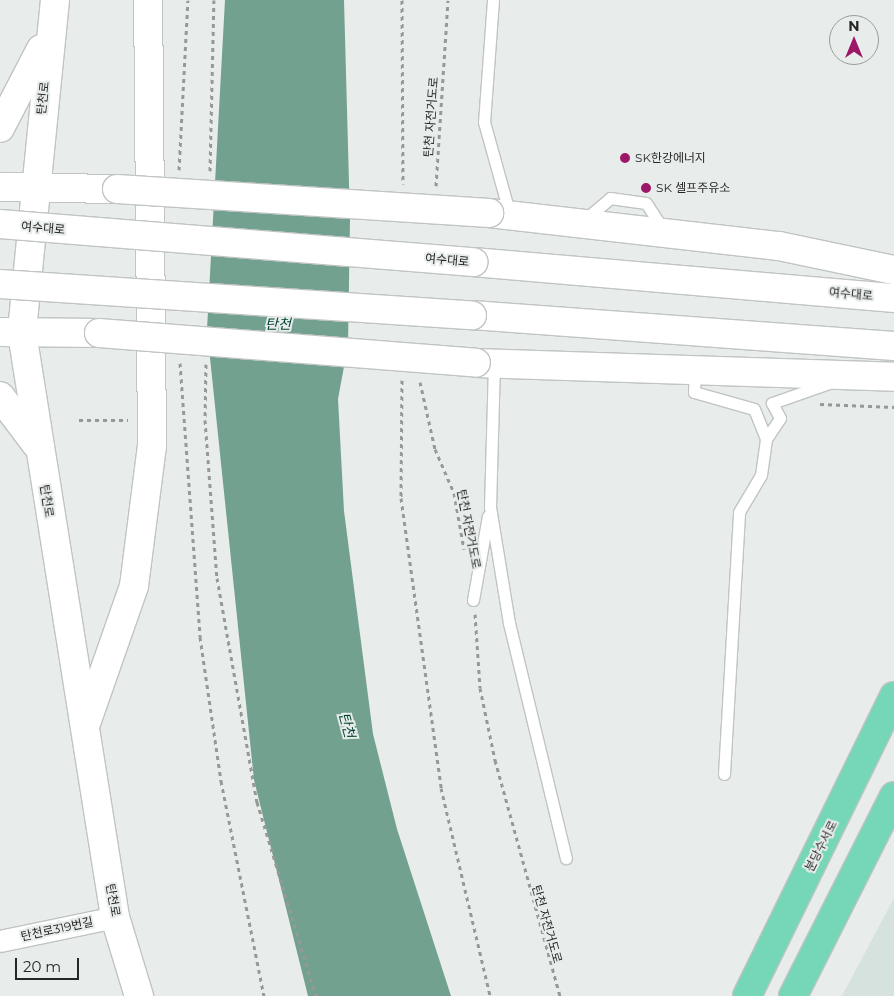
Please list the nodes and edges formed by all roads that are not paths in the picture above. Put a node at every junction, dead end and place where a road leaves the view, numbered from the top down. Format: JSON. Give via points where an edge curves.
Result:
{"nodes":[{"id":1,"x":55,"y":0,"type":"edge"},
{"id":2,"x":148,"y":0,"type":"edge"},
{"id":3,"x":492,"y":0,"type":"edge"},
{"id":4,"x":50,"y":32,"type":"junction"},
{"id":5,"x":0,"y":128,"type":"edge"},
{"id":6,"x":0,"y":188,"type":"edge"},
{"id":7,"x":33,"y":189,"type":"junction"},
{"id":8,"x":500,"y":214,"type":"junction"},
{"id":9,"x":0,"y":224,"type":"edge"},
{"id":10,"x":894,"y":270,"type":"edge"},
{"id":11,"x":0,"y":284,"type":"edge"},
{"id":12,"x":894,"y":298,"type":"edge"},
{"id":13,"x":11,"y":333,"type":"edge"},
{"id":14,"x":894,"y":346,"type":"edge"},
{"id":15,"x":485,"y":364,"type":"junction"},
{"id":16,"x":695,"y":372,"type":"junction"},
{"id":17,"x":849,"y":376,"type":"junction"},
{"id":18,"x":894,"y":377,"type":"edge"},
{"id":19,"x":0,"y":396,"type":"edge"},
{"id":20,"x":766,"y":439,"type":"junction"},
{"id":21,"x":37,"y":445,"type":"junction"},
{"id":22,"x":490,"y":507,"type":"junction"},
{"id":23,"x":474,"y":600,"type":"road end"},
{"id":24,"x":894,"y":696,"type":"edge"},
{"id":25,"x":84,"y":729,"type":"junction"},
{"id":26,"x":724,"y":774,"type":"dead end"},
{"id":27,"x":894,"y":796,"type":"edge"},
{"id":28,"x":566,"y":858,"type":"dead end"},
{"id":29,"x":115,"y":917,"type":"junction"},
{"id":30,"x":0,"y":942,"type":"edge"},
{"id":31,"x":139,"y":996,"type":"edge"},
{"id":32,"x":746,"y":996,"type":"edge"},
{"id":33,"x":793,"y":996,"type":"edge"}],
"edges":[{"from":1,"to":4,"type":"main road","name":"탄천로"},
{"from":2,"to":25,"type":"main road","via":[[152,446],[134,586]]},
{"from":3,"to":8,"type":"lane","via":[[484,122]]},
{"from":4,"to":5,"type":"main road"},
{"from":4,"to":7,"type":"main road","name":"탄천로"},
{"from":6,"to":7,"type":"main road"},
{"from":7,"to":8,"type":"main road","bridge":true,"via":[[117,188]]},
{"from":7,"to":13,"type":"main road","name":"탄천로"},
{"from":8,"to":10,"type":"main road","via":[[779,246]]},
{"from":9,"to":12,"type":"main road","name":"여수대로","bridge":true},
{"from":11,"to":14,"type":"main road","bridge":true},
{"from":13,"to":15,"type":"main road","bridge":true,"via":[[99,333]]},
{"from":13,"to":21,"type":"main road","name":"탄천로"},
{"from":15,"to":16,"type":"main road"},
{"from":15,"to":22,"type":"lane"},
{"from":16,"to":17,"type":"main road"},
{"from":16,"to":20,"type":"lane","via":[[694,392],[754,409]]},
{"from":17,"to":18,"type":"main road"},
{"from":17,"to":20,"type":"lane","via":[[772,403],[780,418]]},
{"from":19,"to":21,"type":"main road"},
{"from":20,"to":26,"type":"lane","via":[[761,475],[739,512]]},
{"from":21,"to":25,"type":"main road","name":"탄천로"},
{"from":22,"to":23,"type":"lane"},
{"from":22,"to":28,"type":"lane","via":[[509,623]]},
{"from":24,"to":32,"type":"highway","name":"분당수서로"},
{"from":25,"to":29,"type":"main road","name":"탄천로"},
{"from":27,"to":33,"type":"highway"},
{"from":29,"to":30,"type":"street","name":"탄천로319번길"},
{"from":29,"to":31,"type":"main road","name":"탄천로"}]}
